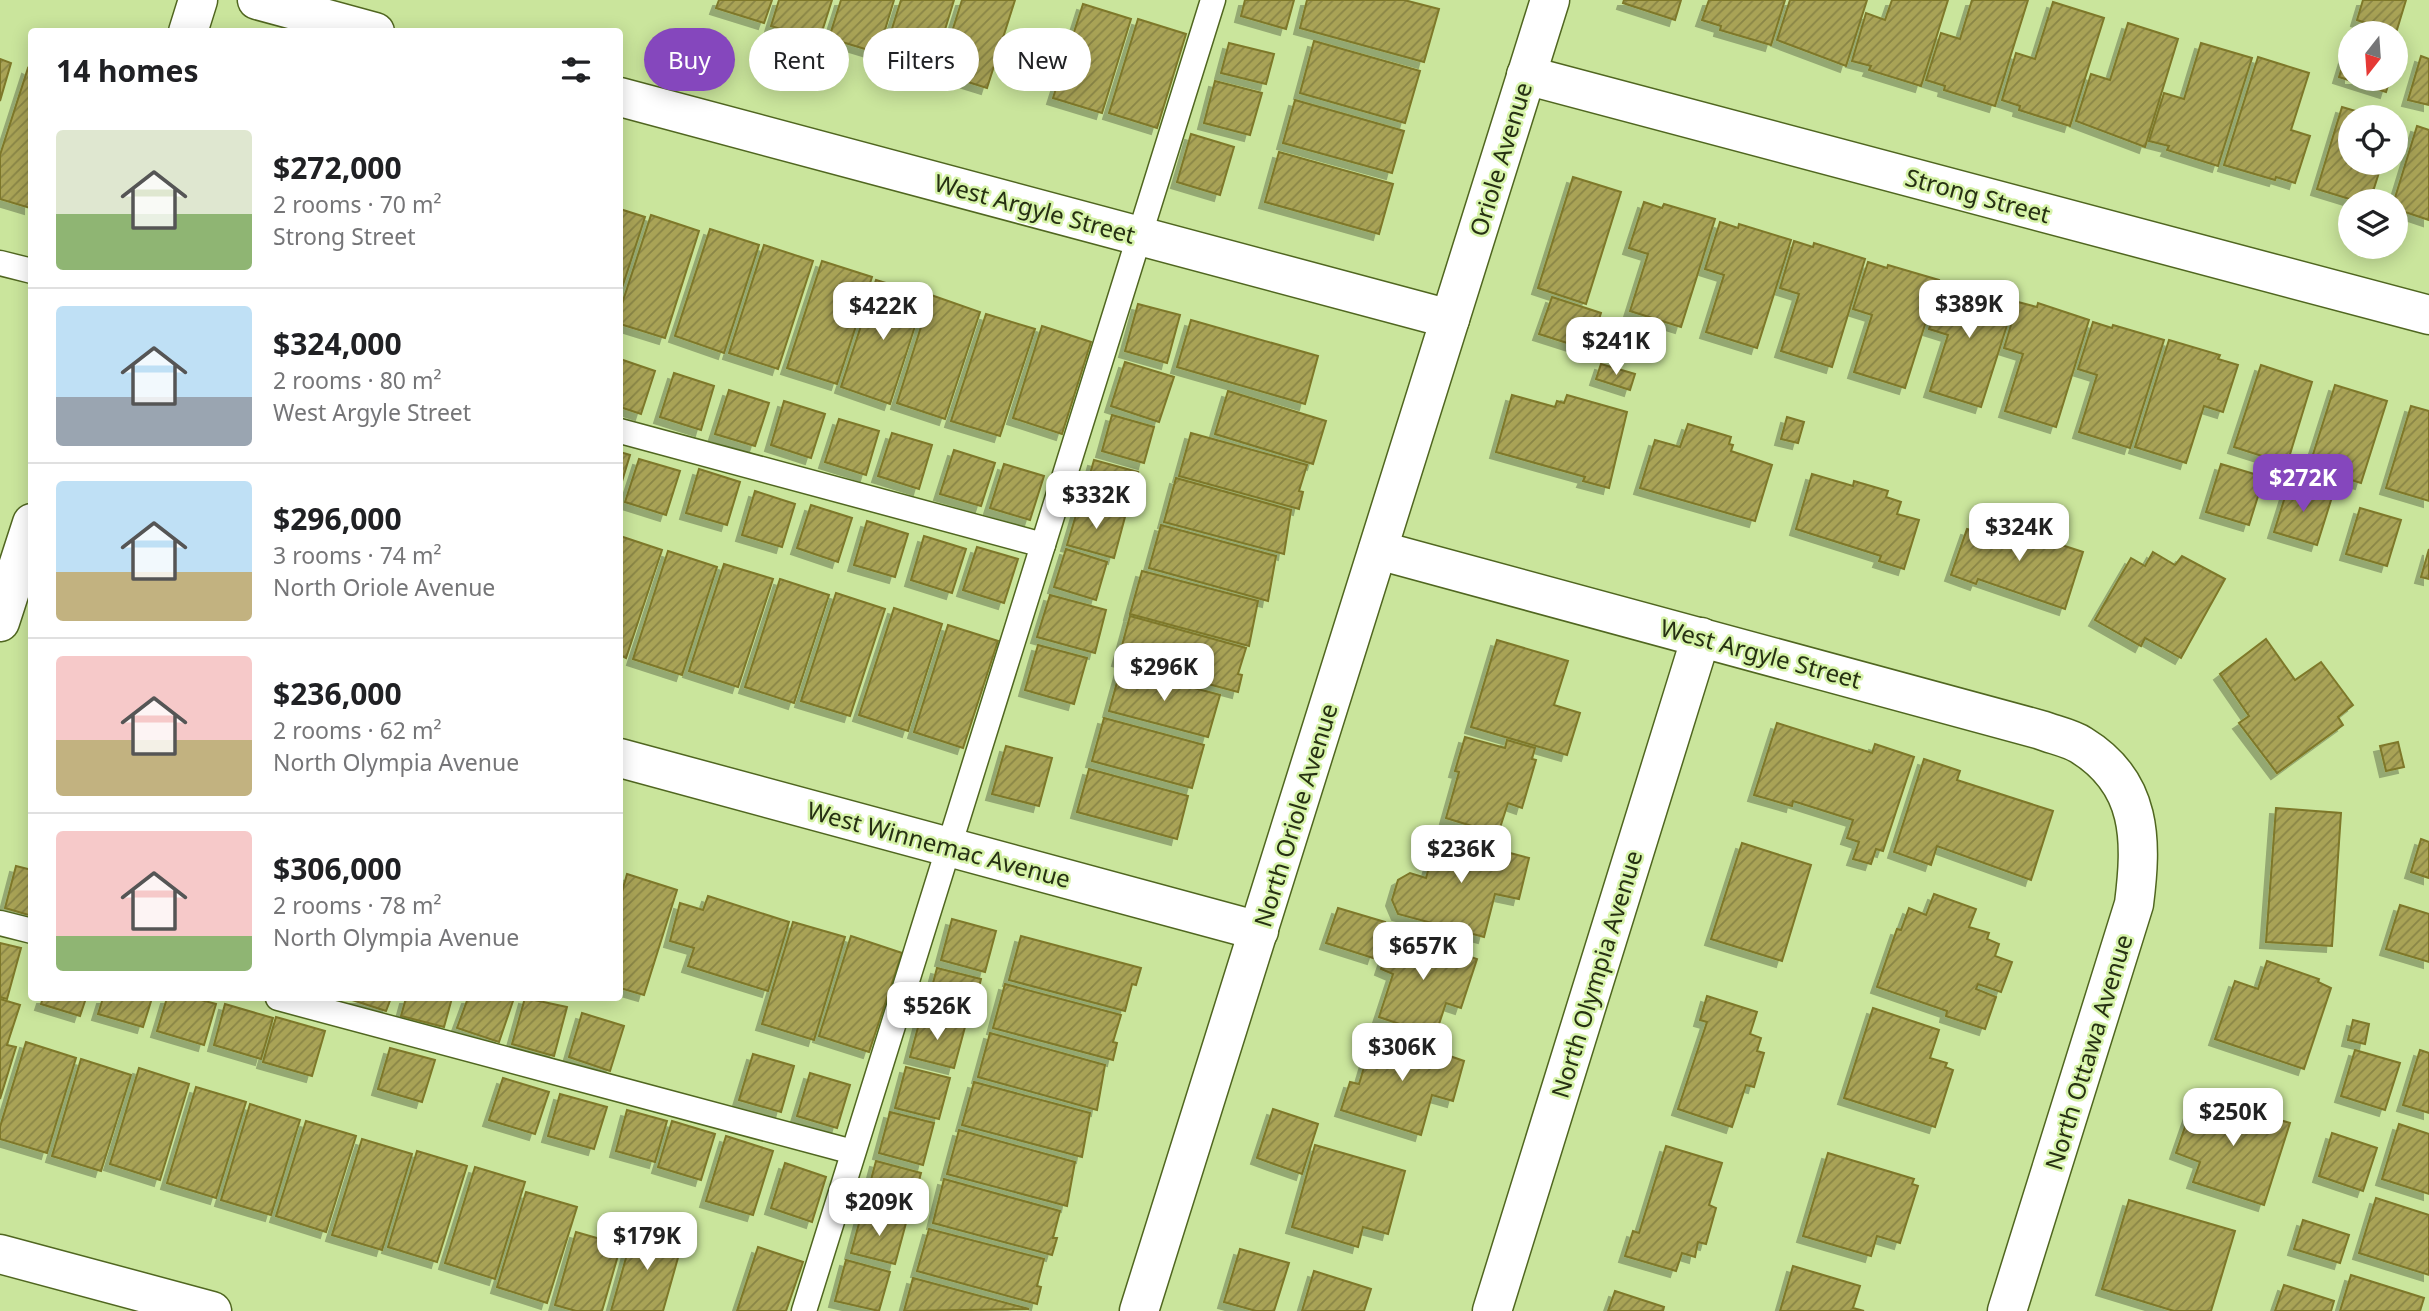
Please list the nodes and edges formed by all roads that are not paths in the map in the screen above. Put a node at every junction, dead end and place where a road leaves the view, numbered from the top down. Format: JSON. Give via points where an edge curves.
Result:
{"nodes":[{"id":1,"x":198,"y":0,"type":"edge"},
{"id":2,"x":257,"y":0,"type":"edge"},
{"id":3,"x":1213,"y":0,"type":"edge"},
{"id":4,"x":1550,"y":0,"type":"edge"},
{"id":5,"x":189,"y":28,"type":"edge"},
{"id":6,"x":360,"y":28,"type":"edge"},
{"id":7,"x":1527,"y":75,"type":"junction"},
{"id":8,"x":623,"y":98,"type":"edge"},
{"id":9,"x":1140,"y":236,"type":"junction"},
{"id":10,"x":0,"y":263,"type":"edge"},
{"id":11,"x":28,"y":270,"type":"edge"},
{"id":12,"x":2429,"y":315,"type":"edge"},
{"id":13,"x":1450,"y":319,"type":"junction"},
{"id":14,"x":623,"y":431,"type":"edge"},
{"id":15,"x":28,"y":537,"type":"edge"},
{"id":16,"x":1043,"y":545,"type":"junction"},
{"id":17,"x":1378,"y":550,"type":"junction"},
{"id":18,"x":10,"y":602,"type":"edge"},
{"id":19,"x":1701,"y":637,"type":"junction"},
{"id":20,"x":623,"y":759,"type":"edge"},
{"id":21,"x":2126,"y":789,"type":"joint"},
{"id":22,"x":949,"y":847,"type":"junction"},
{"id":23,"x":0,"y":923,"type":"edge"},
{"id":24,"x":28,"y":930,"type":"edge"},
{"id":25,"x":1259,"y":931,"type":"junction"},
{"id":26,"x":289,"y":1001,"type":"edge"},
{"id":27,"x":853,"y":1152,"type":"junction"},
{"id":28,"x":0,"y":1254,"type":"edge"},
{"id":29,"x":212,"y":1311,"type":"edge"},
{"id":30,"x":804,"y":1311,"type":"edge"},
{"id":31,"x":1139,"y":1311,"type":"edge"},
{"id":32,"x":1492,"y":1311,"type":"edge"},
{"id":33,"x":2007,"y":1311,"type":"edge"}],
"edges":[{"from":1,"to":5,"type":"street"},
{"from":2,"to":6,"type":"street"},
{"from":3,"to":9,"type":"lane"},
{"from":4,"to":7,"type":"street","name":"Oriole Avenue"},
{"from":7,"to":12,"type":"street","name":"Strong Street"},
{"from":7,"to":13,"type":"street","name":"Oriole Avenue"},
{"from":8,"to":9,"type":"street","name":"West Argyle Street"},
{"from":9,"to":13,"type":"street","name":"West Argyle Street"},
{"from":9,"to":16,"type":"lane"},
{"from":10,"to":11,"type":"lane"},
{"from":13,"to":17,"type":"street","name":"North Oriole Avenue"},
{"from":14,"to":16,"type":"lane"},
{"from":15,"to":18,"type":"street"},
{"from":16,"to":22,"type":"lane"},
{"from":17,"to":19,"type":"street","name":"West Argyle Street"},
{"from":17,"to":25,"type":"street","name":"North Oriole Avenue"},
{"from":19,"to":21,"type":"street","name":"West Argyle Street","via":[[2041,730],[2080,745],[2103,762]]},
{"from":19,"to":32,"type":"street","name":"North Olympia Avenue"},
{"from":20,"to":22,"type":"street","name":"West Winnemac Avenue"},
{"from":21,"to":33,"type":"street","name":"North Ottawa Avenue","via":[[2137,824],[2140,858],[2134,904]]},
{"from":22,"to":25,"type":"street","name":"West Winnemac Avenue"},
{"from":22,"to":27,"type":"lane"},
{"from":23,"to":24,"type":"lane"},
{"from":25,"to":31,"type":"street","name":"North Oriole Avenue"},
{"from":26,"to":27,"type":"lane"},
{"from":27,"to":30,"type":"lane"},
{"from":28,"to":29,"type":"street"}]}
